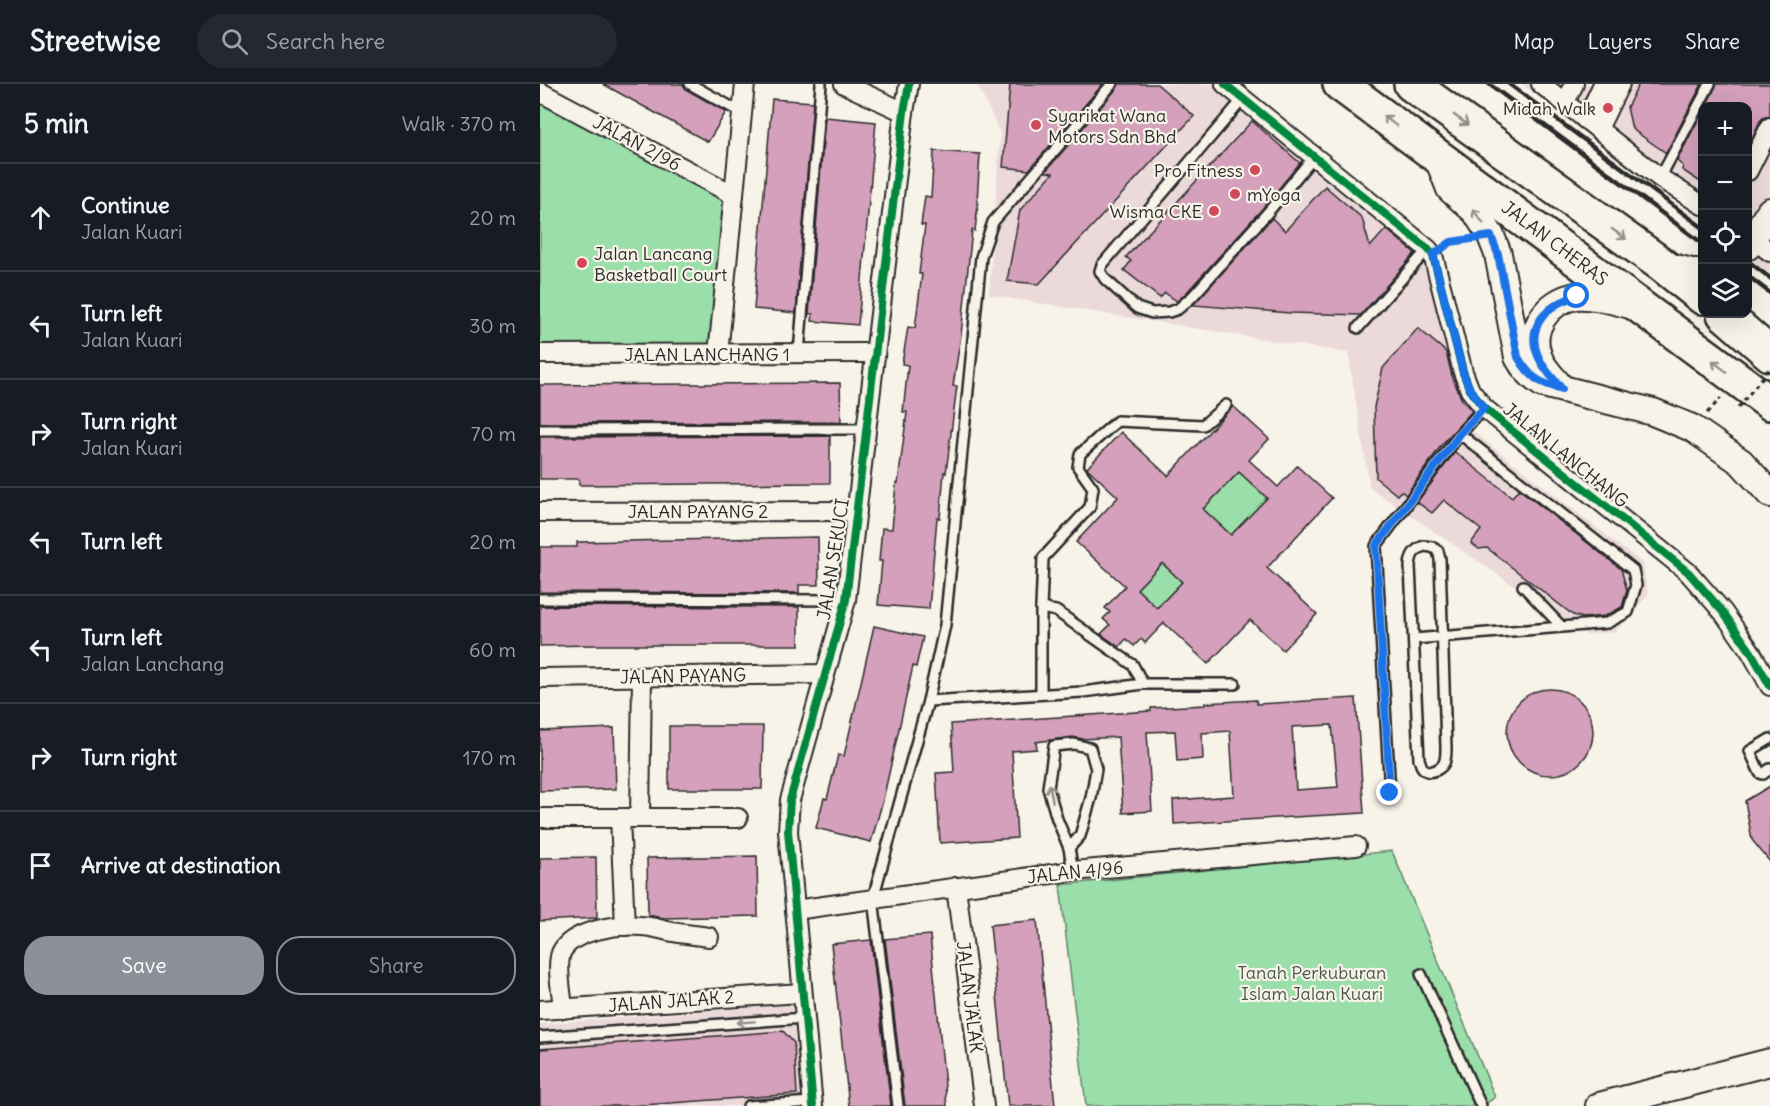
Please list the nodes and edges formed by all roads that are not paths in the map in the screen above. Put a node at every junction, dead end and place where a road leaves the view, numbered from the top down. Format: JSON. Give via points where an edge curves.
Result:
{"nodes":[{"id":1,"x":690,"y":84,"type":"edge"},
{"id":2,"x":745,"y":84,"type":"edge"},
{"id":3,"x":821,"y":84,"type":"edge"},
{"id":4,"x":844,"y":84,"type":"edge"},
{"id":5,"x":909,"y":84,"type":"edge"},
{"id":6,"x":1112,"y":84,"type":"edge"},
{"id":7,"x":1225,"y":84,"type":"edge"},
{"id":8,"x":1340,"y":84,"type":"edge"},
{"id":9,"x":1412,"y":84,"type":"edge"},
{"id":10,"x":1541,"y":84,"type":"edge"},
{"id":11,"x":1574,"y":84,"type":"edge"},
{"id":12,"x":1603,"y":84,"type":"edge"},
{"id":13,"x":1620,"y":84,"type":"edge"},
{"id":14,"x":1710,"y":84,"type":"edge"},
{"id":15,"x":540,"y":92,"type":"edge"},
{"id":16,"x":1243,"y":99,"type":"junction"},
{"id":17,"x":1565,"y":102,"type":"junction"},
{"id":18,"x":904,"y":112,"type":"junction"},
{"id":19,"x":742,"y":113,"type":"junction"},
{"id":20,"x":1592,"y":125,"type":"junction"},
{"id":21,"x":1770,"y":127,"type":"edge"},
{"id":22,"x":1314,"y":156,"type":"junction"},
{"id":23,"x":1437,"y":156,"type":"junction"},
{"id":24,"x":1752,"y":163,"type":"edge"},
{"id":25,"x":1660,"y":178,"type":"junction"},
{"id":26,"x":734,"y":195,"type":"junction"},
{"id":27,"x":1698,"y":202,"type":"edge"},
{"id":28,"x":1770,"y":211,"type":"edge"},
{"id":29,"x":1754,"y":243,"type":"edge"},
{"id":30,"x":1431,"y":252,"type":"junction"},
{"id":31,"x":1661,"y":264,"type":"junction"},
{"id":32,"x":1698,"y":272,"type":"edge"},
{"id":33,"x":1698,"y":294,"type":"edge"},
{"id":34,"x":1642,"y":308,"type":"junction"},
{"id":35,"x":1358,"y":328,"type":"dead end"},
{"id":36,"x":799,"y":353,"type":"junction"},
{"id":37,"x":875,"y":353,"type":"junction"},
{"id":38,"x":540,"y":354,"type":"edge"},
{"id":39,"x":718,"y":354,"type":"junction"},
{"id":40,"x":1562,"y":389,"type":"junction"},
{"id":41,"x":1761,"y":404,"type":"edge"},
{"id":42,"x":1226,"y":405,"type":"dead end"},
{"id":43,"x":1484,"y":408,"type":"junction"},
{"id":44,"x":866,"y":429,"type":"junction"},
{"id":45,"x":540,"y":430,"type":"edge"},
{"id":46,"x":1460,"y":434,"type":"junction"},
{"id":47,"x":1770,"y":494,"type":"edge"},
{"id":48,"x":857,"y":511,"type":"junction"},
{"id":49,"x":540,"y":512,"type":"edge"},
{"id":50,"x":1523,"y":586,"type":"dead end"},
{"id":51,"x":540,"y":599,"type":"edge"},
{"id":52,"x":846,"y":600,"type":"junction"},
{"id":53,"x":1041,"y":608,"type":"junction"},
{"id":54,"x":1562,"y":627,"type":"junction"},
{"id":55,"x":1441,"y":636,"type":"junction"},
{"id":56,"x":1414,"y":639,"type":"junction"},
{"id":57,"x":825,"y":674,"type":"junction"},
{"id":58,"x":642,"y":676,"type":"junction"},
{"id":59,"x":540,"y":678,"type":"edge"},
{"id":60,"x":1143,"y":684,"type":"junction"},
{"id":61,"x":1234,"y":684,"type":"dead end"},
{"id":62,"x":1770,"y":686,"type":"edge"},
{"id":63,"x":1041,"y":694,"type":"junction"},
{"id":64,"x":928,"y":701,"type":"junction"},
{"id":65,"x":1770,"y":740,"type":"edge"},
{"id":66,"x":1766,"y":772,"type":"edge"},
{"id":67,"x":1770,"y":784,"type":"edge"},
{"id":68,"x":1390,"y":793,"type":"dead end"},
{"id":69,"x":540,"y":818,"type":"edge"},
{"id":70,"x":620,"y":818,"type":"junction"},
{"id":71,"x":639,"y":818,"type":"junction"},
{"id":72,"x":738,"y":818,"type":"dead end"},
{"id":73,"x":1356,"y":846,"type":"dead end"},
{"id":74,"x":1069,"y":849,"type":"junction"},
{"id":75,"x":1073,"y":871,"type":"junction"},
{"id":76,"x":956,"y":887,"type":"junction"},
{"id":77,"x":873,"y":898,"type":"junction"},
{"id":78,"x":795,"y":910,"type":"junction"},
{"id":79,"x":625,"y":926,"type":"junction"},
{"id":80,"x":709,"y":937,"type":"dead end"},
{"id":81,"x":1421,"y":974,"type":"dead end"},
{"id":82,"x":802,"y":993,"type":"junction"},
{"id":83,"x":563,"y":1009,"type":"junction"},
{"id":84,"x":540,"y":1010,"type":"edge"},
{"id":85,"x":805,"y":1018,"type":"junction"},
{"id":86,"x":540,"y":1037,"type":"edge"},
{"id":87,"x":1770,"y":1062,"type":"edge"},
{"id":88,"x":813,"y":1104,"type":"edge"},
{"id":89,"x":1478,"y":1105,"type":"edge"},
{"id":90,"x":748,"y":1106,"type":"edge"},
{"id":91,"x":898,"y":1106,"type":"edge"},
{"id":92,"x":984,"y":1106,"type":"edge"},
{"id":93,"x":1599,"y":1106,"type":"edge"}],
"edges":[{"from":1,"to":19,"type":"lane"},
{"from":2,"to":19,"type":"street"},
{"from":3,"to":36,"type":"lane"},
{"from":4,"to":18,"type":"street"},
{"from":5,"to":18,"type":"street","name":"JALAN SEKUCI"},
{"from":6,"to":64,"type":"lane","via":[[993,222],[981,257],[945,625]]},
{"from":7,"to":16,"type":"street"},
{"from":23,"to":8,"type":"highway","name":"JALAN CHERAS","one_way":true},
{"from":9,"to":31,"type":"highway","one_way":true},
{"from":10,"to":17,"type":"street"},
{"from":11,"to":17,"type":"street"},
{"from":12,"to":20,"type":"street"},
{"from":13,"to":20,"type":"street"},
{"from":14,"to":25,"type":"lane"},
{"from":15,"to":26,"type":"street","name":"JALAN 2/96"},
{"from":16,"to":22,"type":"street"},
{"from":16,"to":22,"type":"lane","via":[[1102,265],[1100,271],[1105,279],[1137,308],[1152,313],[1169,312],[1192,297]]},
{"from":17,"to":20,"type":"street"},
{"from":18,"to":37,"type":"street","name":"JALAN SEKUCI"},
{"from":19,"to":26,"type":"street"},
{"from":20,"to":25,"type":"street"},
{"from":21,"to":24,"type":"street"},
{"from":22,"to":30,"type":"street"},
{"from":23,"to":34,"type":"highway","name":"JALAN CHERAS"},
{"from":40,"to":23,"type":"street","one_way":true,"via":[[1535,379],[1518,357],[1491,236],[1476,212],[1450,189]]},
{"from":25,"to":27,"type":"street"},
{"from":26,"to":39,"type":"street"},
{"from":28,"to":29,"type":"street"},
{"from":30,"to":35,"type":"lane"},
{"from":30,"to":43,"type":"street","name":"JALAN LANCHANG","via":[[1463,372],[1470,390]]},
{"from":31,"to":32,"type":"street"},
{"from":31,"to":33,"type":"highway"},
{"from":34,"to":40,"type":"street","via":[[1577,296],[1550,308],[1536,328],[1534,339],[1539,358]]},
{"from":41,"to":34,"type":"highway","name":"JALAN CHERAS","one_way":true},
{"from":36,"to":37,"type":"street","name":"JALAN LANCHANG 1"},
{"from":36,"to":39,"type":"street","name":"JALAN LANCHANG 1"},
{"from":37,"to":44,"type":"street","name":"JALAN SEKUCI"},
{"from":38,"to":39,"type":"street","name":"JALAN LANCHANG 1"},
{"from":40,"to":47,"type":"street","via":[[1653,412],[1692,428],[1741,462]]},
{"from":42,"to":53,"type":"lane","via":[[1203,425],[1117,421],[1080,454],[1078,467],[1093,488],[1090,507],[1043,558]]},
{"from":43,"to":46,"type":"lane"},
{"from":43,"to":62,"type":"street","name":"JALAN LANCHANG","via":[[1688,572],[1723,612]]},
{"from":44,"to":45,"type":"lane"},
{"from":44,"to":48,"type":"street","name":"JALAN SEKUCI"},
{"from":46,"to":54,"type":"lane","via":[[1633,570],[1636,585],[1628,612],[1607,623]]},
{"from":46,"to":68,"type":"lane","via":[[1376,546]]},
{"from":48,"to":49,"type":"street","name":"JALAN PAYANG 2"},
{"from":48,"to":52,"type":"street","name":"JALAN SEKUCI"},
{"from":50,"to":54,"type":"lane"},
{"from":51,"to":52,"type":"lane"},
{"from":52,"to":57,"type":"street","name":"JALAN SEKUCI"},
{"from":53,"to":60,"type":"lane","via":[[1056,611],[1133,665]]},
{"from":53,"to":63,"type":"lane"},
{"from":54,"to":55,"type":"lane"},
{"from":55,"to":56,"type":"lane"},
{"from":55,"to":56,"type":"lane","via":[[1438,551],[1424,546],[1411,555]]},
{"from":55,"to":56,"type":"lane","via":[[1446,758],[1439,769],[1432,771],[1422,768],[1419,759]]},
{"from":57,"to":58,"type":"street","name":"JALAN PAYANG"},
{"from":57,"to":78,"type":"street","name":"JALAN SEKUCI","via":[[790,800],[788,831]]},
{"from":58,"to":59,"type":"street","name":"JALAN PAYANG"},
{"from":58,"to":71,"type":"street"},
{"from":60,"to":61,"type":"lane"},
{"from":60,"to":63,"type":"lane"},
{"from":63,"to":64,"type":"lane"},
{"from":64,"to":77,"type":"lane"},
{"from":65,"to":66,"type":"lane","via":[[1750,750],[1760,773]]},
{"from":66,"to":67,"type":"lane"},
{"from":69,"to":70,"type":"street"},
{"from":70,"to":71,"type":"street"},
{"from":70,"to":79,"type":"street"},
{"from":71,"to":72,"type":"street"},
{"from":73,"to":75,"type":"street","name":"JALAN 4/96"},
{"from":74,"to":74,"type":"lane","one_way":true,"via":[[1048,788],[1054,746],[1074,744],[1090,748],[1096,769],[1080,837]]},
{"from":74,"to":75,"type":"lane"},
{"from":75,"to":76,"type":"street","name":"JALAN 4/96"},
{"from":76,"to":77,"type":"street","name":"JALAN 4/96"},
{"from":76,"to":92,"type":"street","name":"JALAN JALAK"},
{"from":77,"to":78,"type":"street","name":"JALAN 4/96"},
{"from":77,"to":91,"type":"lane"},
{"from":78,"to":82,"type":"street","name":"JALAN SEKUCI"},
{"from":79,"to":80,"type":"street"},
{"from":79,"to":83,"type":"street","via":[[588,932],[566,945],[559,961]]},
{"from":81,"to":89,"type":"lane"},
{"from":82,"to":83,"type":"street","name":"JALAN JALAK 2"},
{"from":82,"to":85,"type":"street","name":"JALAN SEKUCI"},
{"from":83,"to":84,"type":"street","name":"JALAN JALAK 2"},
{"from":85,"to":86,"type":"lane","one_way":true},
{"from":85,"to":88,"type":"street","name":"JALAN SEKUCI"},
{"from":87,"to":93,"type":"street"},
{"from":88,"to":90,"type":"lane"}]}
